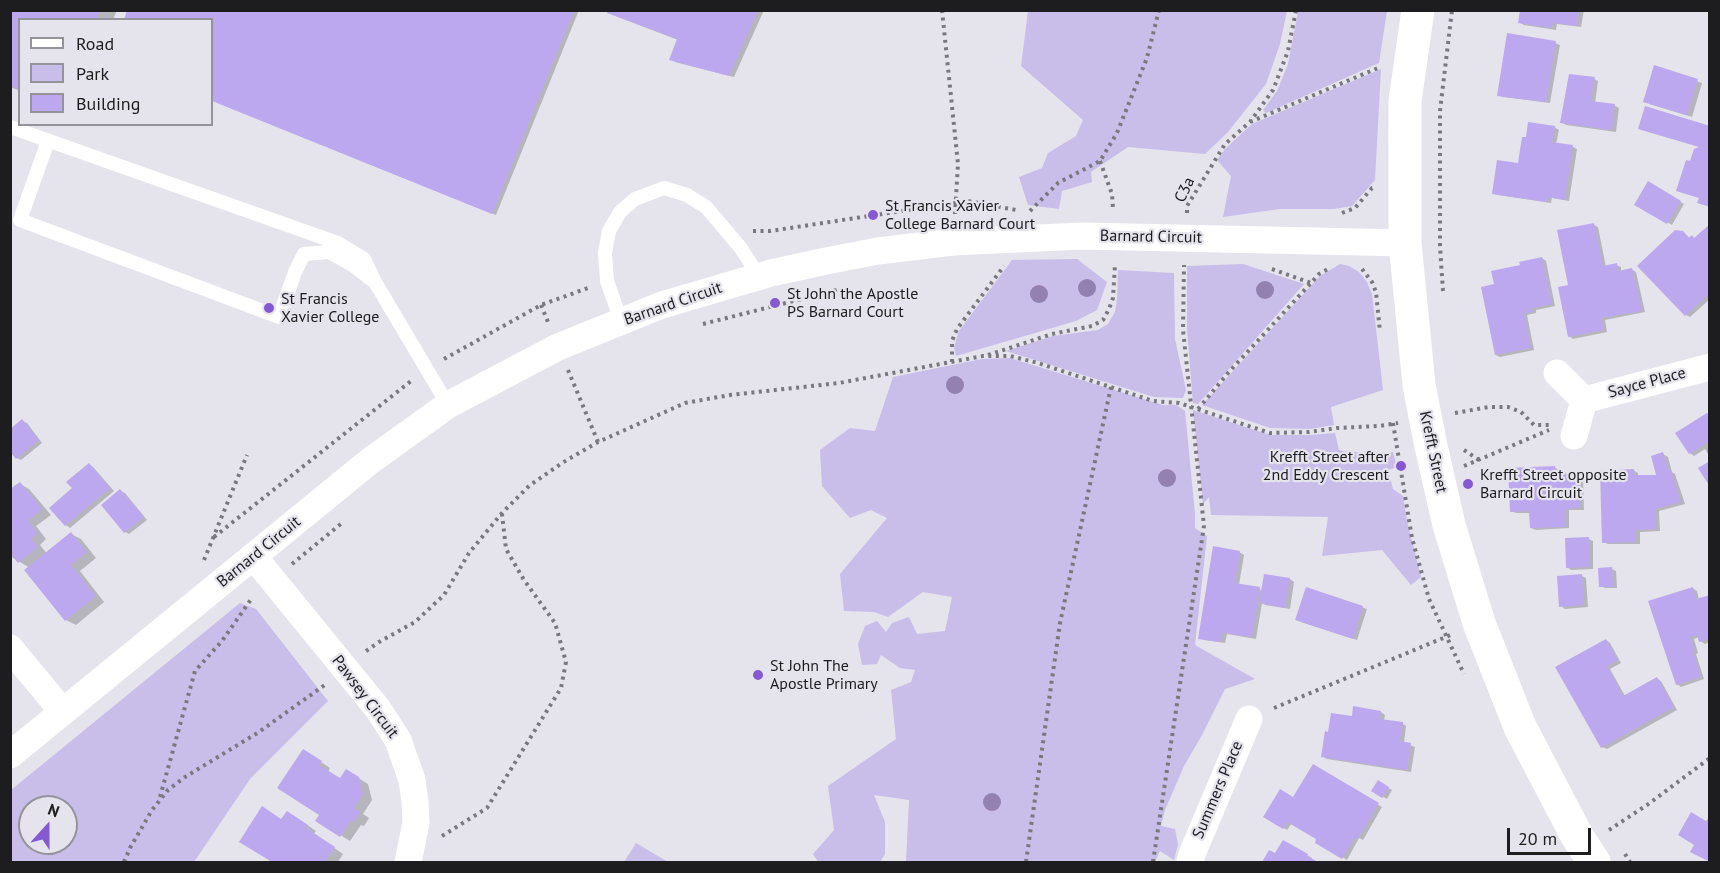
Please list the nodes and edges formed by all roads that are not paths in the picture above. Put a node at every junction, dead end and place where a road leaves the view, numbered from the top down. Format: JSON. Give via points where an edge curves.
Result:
{"nodes":[{"id":1,"x":1418,"y":10,"type":"edge"},
{"id":2,"x":10,"y":127,"type":"edge"},
{"id":3,"x":48,"y":141,"type":"junction"},
{"id":4,"x":1405,"y":243,"type":"junction"},
{"id":5,"x":759,"y":276,"type":"junction"},
{"id":6,"x":375,"y":282,"type":"junction"},
{"id":7,"x":621,"y":321,"type":"junction"},
{"id":8,"x":1710,"y":366,"type":"edge"},
{"id":9,"x":1557,"y":374,"type":"dead end"},
{"id":10,"x":1584,"y":400,"type":"junction"},
{"id":11,"x":448,"y":405,"type":"junction"},
{"id":12,"x":1562,"y":433,"type":"road end"},
{"id":13,"x":254,"y":556,"type":"junction"},
{"id":14,"x":10,"y":648,"type":"edge"},
{"id":15,"x":63,"y":712,"type":"junction"},
{"id":16,"x":1248,"y":719,"type":"road end"},
{"id":17,"x":10,"y":755,"type":"edge"},
{"id":18,"x":1610,"y":849,"type":"edge"},
{"id":19,"x":408,"y":862,"type":"edge"},
{"id":20,"x":1190,"y":862,"type":"edge"}],
"edges":[{"from":1,"to":4,"type":"street","name":"Krefft Street","via":[[1405,101]]},
{"from":2,"to":3,"type":"lane"},
{"from":3,"to":6,"type":"lane","via":[[338,243],[364,259]]},
{"from":3,"to":6,"type":"lane","via":[[20,220],[279,316],[304,254],[328,252]]},
{"from":4,"to":5,"type":"street","name":"Barnard Circuit","via":[[1083,236],[953,242],[878,251]]},
{"from":4,"to":18,"type":"street","name":"Krefft Street","via":[[1419,385],[1449,525],[1479,624],[1520,727],[1576,836]]},
{"from":5,"to":7,"type":"street","name":"Barnard Circuit","via":[[662,304]]},
{"from":5,"to":7,"type":"lane","via":[[705,207],[687,195],[664,188],[635,199],[620,212],[609,231],[605,253],[607,281]]},
{"from":6,"to":11,"type":"lane"},
{"from":7,"to":11,"type":"street","name":"Barnard Circuit","via":[[558,347]]},
{"from":8,"to":10,"type":"street","name":"Sayce Place"},
{"from":9,"to":10,"type":"street"},
{"from":10,"to":12,"type":"street"},
{"from":11,"to":13,"type":"street","name":"Barnard Circuit","via":[[370,461]]},
{"from":13,"to":15,"type":"street","name":"Barnard Circuit"},
{"from":13,"to":19,"type":"street","name":"Pawsey Circuit","via":[[388,722],[398,740],[415,802],[416,823]]},
{"from":14,"to":15,"type":"street"},
{"from":15,"to":17,"type":"street","name":"Barnard Circuit"},
{"from":16,"to":20,"type":"street","name":"Summers Place"}]}
